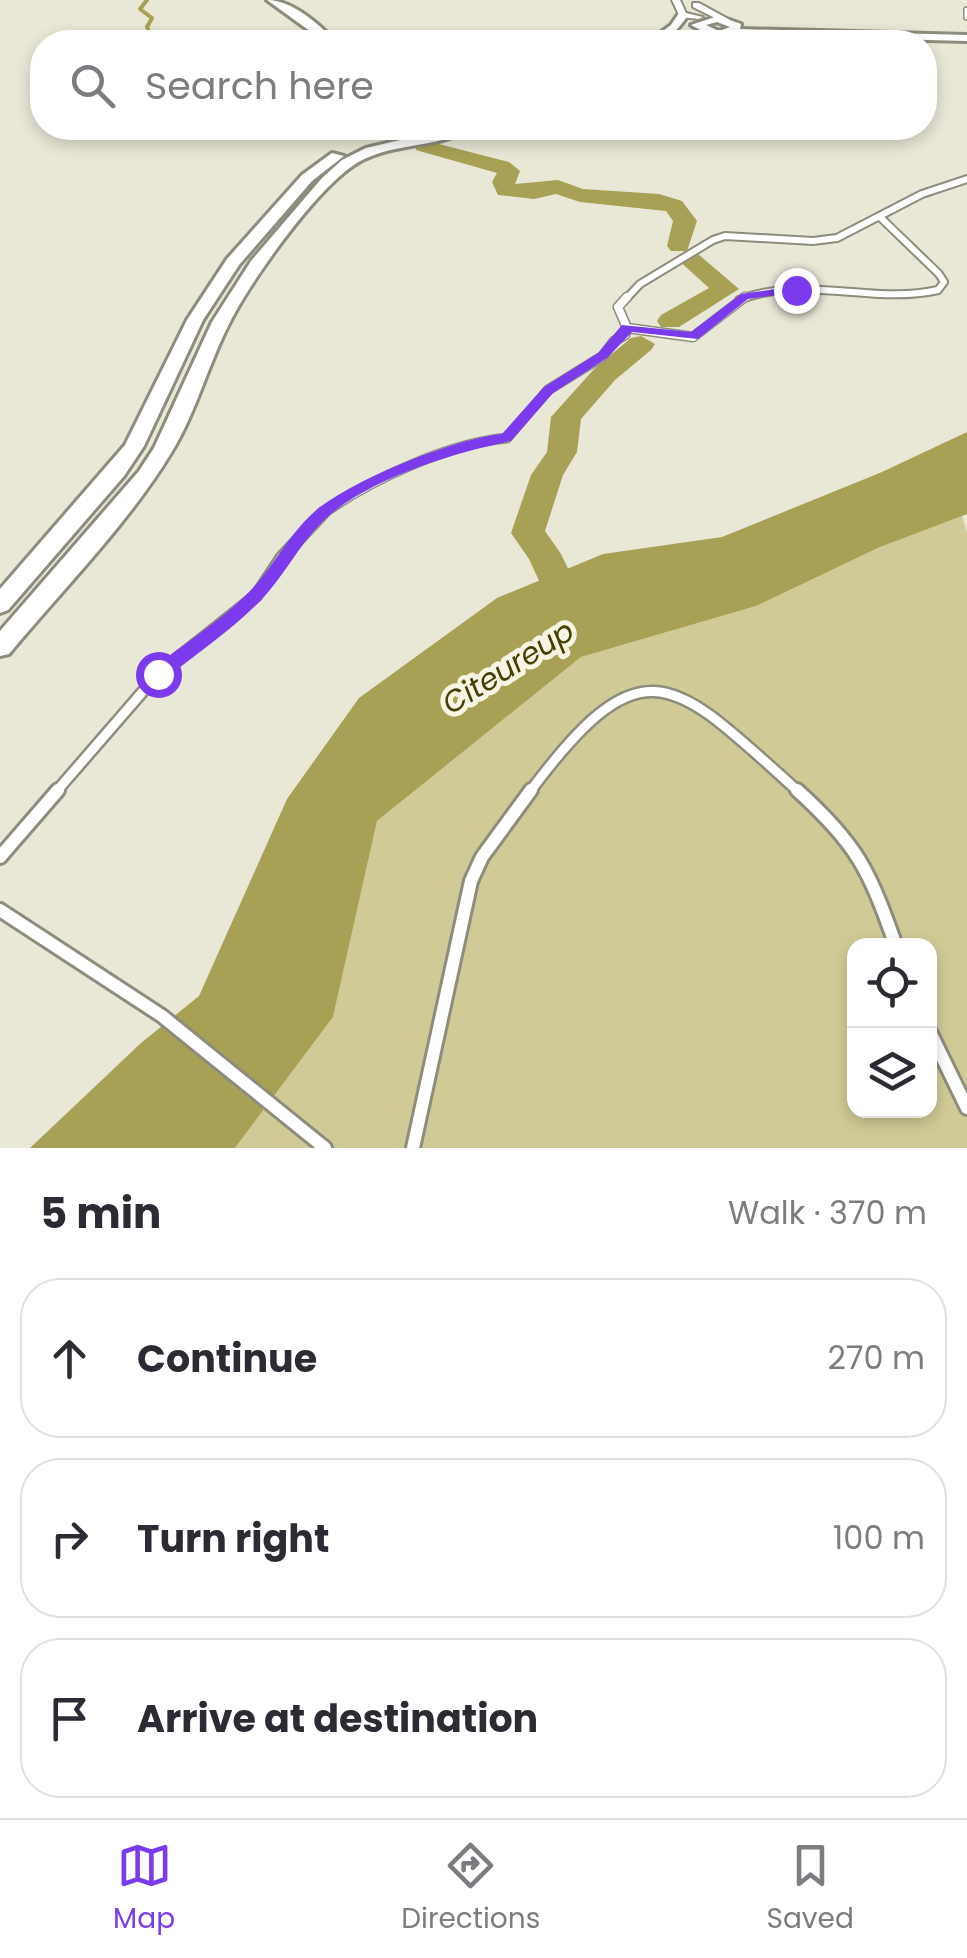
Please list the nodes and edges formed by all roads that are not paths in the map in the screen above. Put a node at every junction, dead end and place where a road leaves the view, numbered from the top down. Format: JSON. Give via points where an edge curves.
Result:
{"nodes":[{"id":1,"x":272,"y":0,"type":"edge"},
{"id":2,"x":676,"y":0,"type":"edge"},
{"id":3,"x":693,"y":2,"type":"edge"},
{"id":4,"x":684,"y":15,"type":"junction"},
{"id":5,"x":701,"y":22,"type":"junction"},
{"id":6,"x":729,"y":25,"type":"junction"},
{"id":7,"x":674,"y":27,"type":"junction"},
{"id":8,"x":320,"y":30,"type":"edge"},
{"id":9,"x":670,"y":30,"type":"edge"},
{"id":10,"x":710,"y":30,"type":"edge"},
{"id":11,"x":720,"y":30,"type":"edge"},
{"id":12,"x":769,"y":30,"type":"edge"},
{"id":13,"x":937,"y":37,"type":"edge"},
{"id":14,"x":967,"y":38,"type":"edge"},
{"id":15,"x":383,"y":140,"type":"edge"},
{"id":16,"x":416,"y":140,"type":"edge"},
{"id":17,"x":967,"y":179,"type":"edge"},
{"id":18,"x":880,"y":217,"type":"junction"},
{"id":19,"x":627,"y":328,"type":"junction"},
{"id":20,"x":0,"y":604,"type":"edge"},
{"id":21,"x":0,"y":648,"type":"edge"},
{"id":22,"x":0,"y":857,"type":"edge"},
{"id":23,"x":0,"y":910,"type":"edge"},
{"id":24,"x":893,"y":938,"type":"edge"},
{"id":25,"x":937,"y":1046,"type":"edge"},
{"id":26,"x":967,"y":1108,"type":"edge"},
{"id":27,"x":325,"y":1148,"type":"edge"},
{"id":28,"x":413,"y":1148,"type":"edge"}],
"edges":[{"from":1,"to":8,"type":"street"},
{"from":2,"to":4,"type":"street"},
{"from":3,"to":5,"type":"street"},
{"from":3,"to":6,"type":"street"},
{"from":4,"to":5,"type":"street"},
{"from":4,"to":7,"type":"street"},
{"from":5,"to":6,"type":"street"},
{"from":5,"to":7,"type":"street"},
{"from":5,"to":10,"type":"street"},
{"from":6,"to":11,"type":"street"},
{"from":6,"to":12,"type":"street"},
{"from":7,"to":9,"type":"street"},
{"from":13,"to":14,"type":"street"},
{"from":15,"to":20,"type":"street","via":[[332,158],[307,178],[233,262],[195,320],[117,471]]},
{"from":16,"to":21,"type":"street","via":[[347,163],[257,264],[146,476]]},
{"from":17,"to":18,"type":"lane"},
{"from":18,"to":19,"type":"lane","via":[[821,241],[713,240],[634,290],[618,308]]},
{"from":18,"to":19,"type":"lane","via":[[938,274],[944,282],[938,290],[772,292],[745,296],[693,336]]},
{"from":19,"to":22,"type":"lane","via":[[603,356],[548,390],[506,438],[361,486],[318,516],[256,596],[158,674]]},
{"from":23,"to":27,"type":"lane","via":[[162,1016]]},
{"from":24,"to":28,"type":"lane","via":[[872,877],[841,830],[695,702],[656,690],[632,692],[609,703],[567,742],[470,881]]},
{"from":25,"to":26,"type":"lane"}]}
